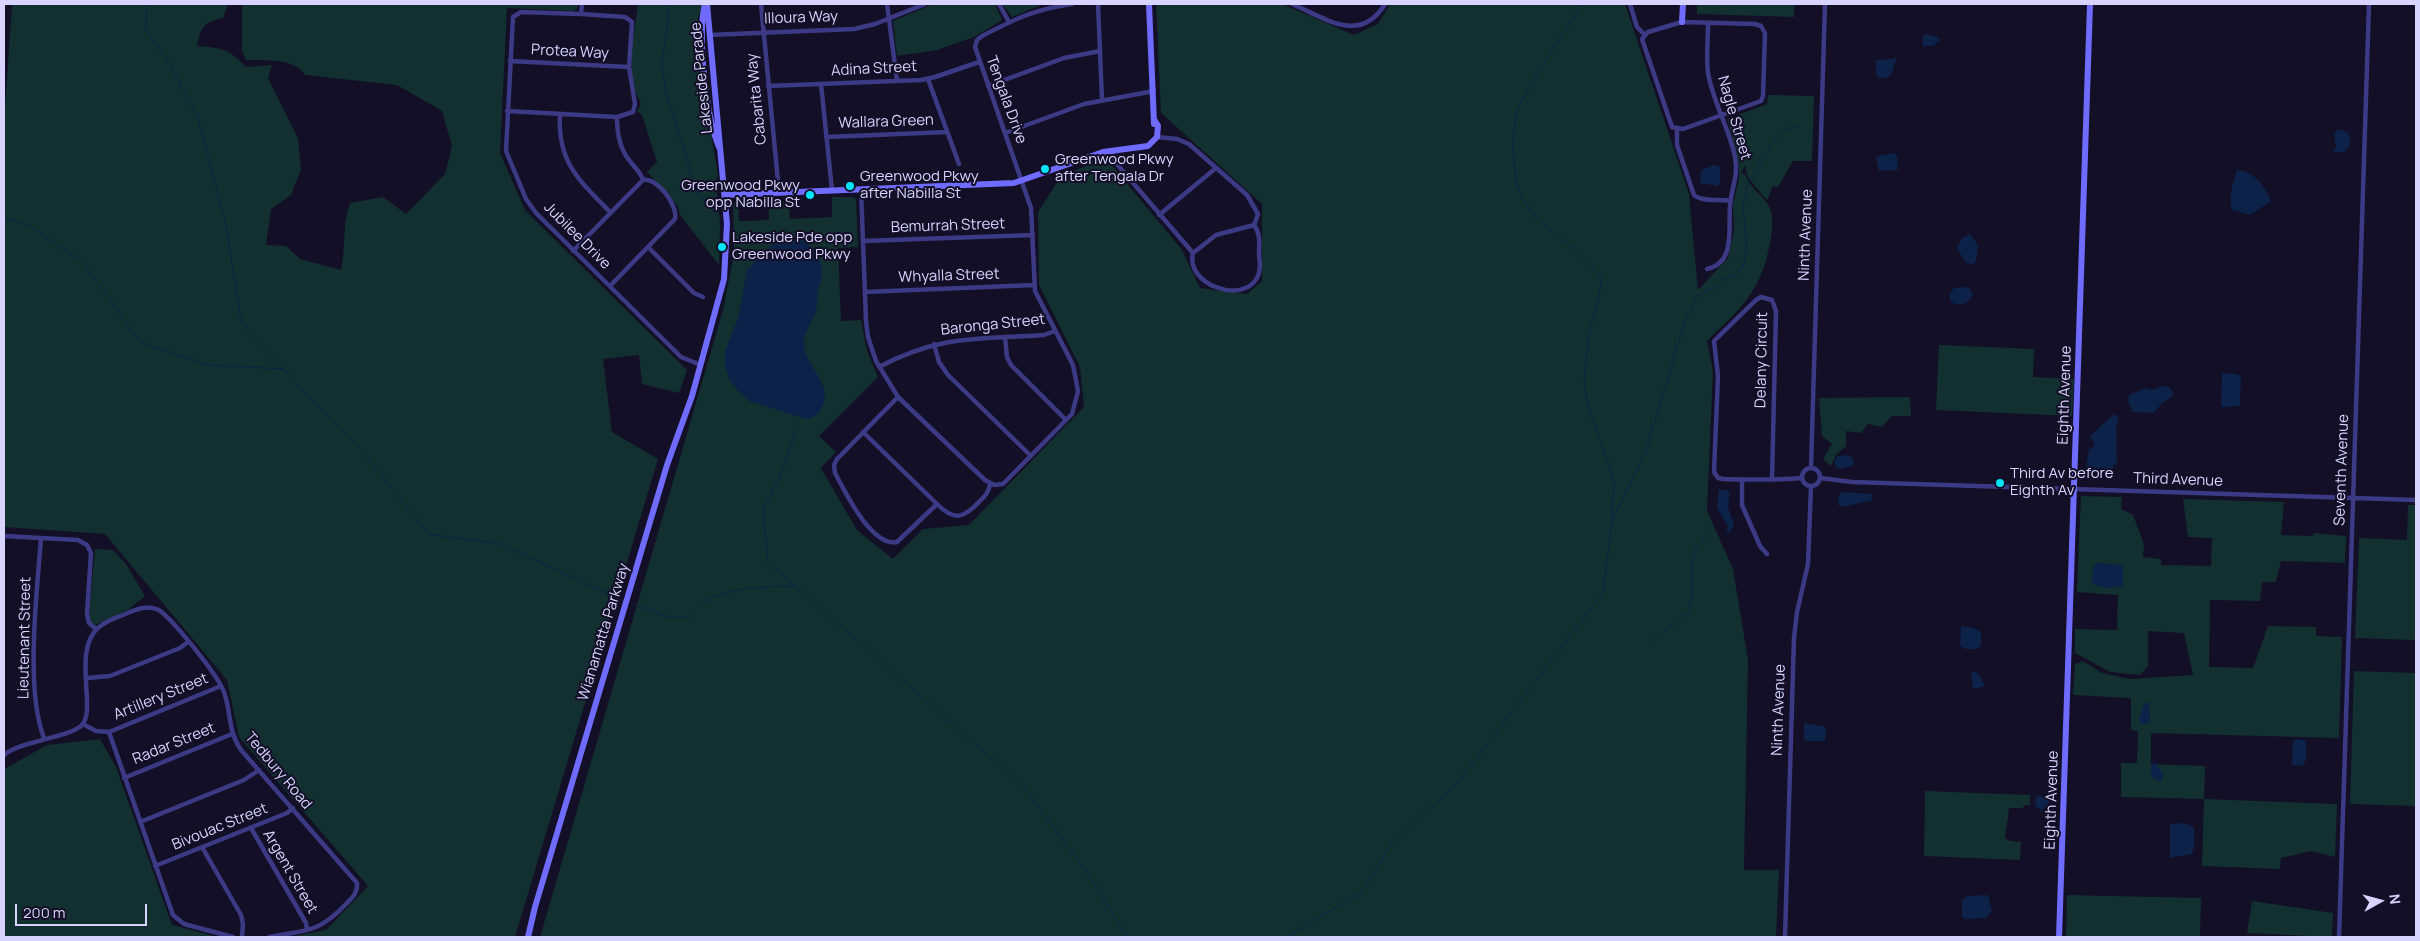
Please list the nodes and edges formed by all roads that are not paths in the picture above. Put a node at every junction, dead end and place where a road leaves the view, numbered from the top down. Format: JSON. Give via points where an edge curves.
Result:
{"nodes":[{"id":1,"x":582,"y":4,"type":"edge"},
{"id":2,"x":706,"y":4,"type":"edge"},
{"id":3,"x":761,"y":4,"type":"edge"},
{"id":4,"x":887,"y":4,"type":"edge"},
{"id":5,"x":925,"y":4,"type":"edge"},
{"id":6,"x":999,"y":4,"type":"edge"},
{"id":7,"x":1072,"y":4,"type":"edge"},
{"id":8,"x":1098,"y":4,"type":"edge"},
{"id":9,"x":1149,"y":4,"type":"edge"},
{"id":10,"x":1292,"y":4,"type":"edge"},
{"id":11,"x":1385,"y":4,"type":"edge"},
{"id":12,"x":1630,"y":4,"type":"edge"},
{"id":13,"x":1682,"y":4,"type":"edge"},
{"id":14,"x":1825,"y":4,"type":"edge"},
{"id":15,"x":2090,"y":4,"type":"edge"},
{"id":16,"x":2369,"y":4,"type":"edge"},
{"id":17,"x":1048,"y":5,"type":"edge"},
{"id":18,"x":581,"y":14,"type":"junction"},
{"id":19,"x":889,"y":18,"type":"junction"},
{"id":20,"x":1010,"y":22,"type":"junction"},
{"id":21,"x":1682,"y":22,"type":"junction"},
{"id":22,"x":1708,"y":23,"type":"junction"},
{"id":23,"x":763,"y":32,"type":"junction"},
{"id":24,"x":1644,"y":34,"type":"junction"},
{"id":25,"x":707,"y":35,"type":"junction"},
{"id":26,"x":1100,"y":51,"type":"junction"},
{"id":27,"x":510,"y":61,"type":"junction"},
{"id":28,"x":979,"y":62,"type":"junction"},
{"id":29,"x":629,"y":67,"type":"junction"},
{"id":30,"x":928,"y":79,"type":"junction"},
{"id":31,"x":897,"y":81,"type":"junction"},
{"id":32,"x":821,"y":84,"type":"junction"},
{"id":33,"x":768,"y":86,"type":"junction"},
{"id":34,"x":988,"y":86,"type":"junction"},
{"id":35,"x":1154,"y":91,"type":"junction"},
{"id":36,"x":1102,"y":99,"type":"junction"},
{"id":37,"x":507,"y":111,"type":"junction"},
{"id":38,"x":560,"y":114,"type":"junction"},
{"id":39,"x":1722,"y":116,"type":"junction"},
{"id":40,"x":617,"y":117,"type":"junction"},
{"id":41,"x":1155,"y":121,"type":"junction"},
{"id":42,"x":1677,"y":130,"type":"junction"},
{"id":43,"x":947,"y":132,"type":"junction"},
{"id":44,"x":1004,"y":133,"type":"junction"},
{"id":45,"x":826,"y":137,"type":"junction"},
{"id":46,"x":1157,"y":137,"type":"junction"},
{"id":47,"x":1140,"y":146,"type":"junction"},
{"id":48,"x":1111,"y":150,"type":"junction"},
{"id":49,"x":959,"y":164,"type":"dead end"},
{"id":50,"x":1216,"y":168,"type":"junction"},
{"id":51,"x":643,"y":180,"type":"junction"},
{"id":52,"x":1022,"y":181,"type":"junction"},
{"id":53,"x":861,"y":189,"type":"junction"},
{"id":54,"x":832,"y":190,"type":"junction"},
{"id":55,"x":779,"y":192,"type":"junction"},
{"id":56,"x":725,"y":195,"type":"junction"},
{"id":57,"x":1731,"y":201,"type":"junction"},
{"id":58,"x":611,"y":212,"type":"junction"},
{"id":59,"x":1159,"y":215,"type":"junction"},
{"id":60,"x":1254,"y":225,"type":"junction"},
{"id":61,"x":1033,"y":236,"type":"junction"},
{"id":62,"x":863,"y":241,"type":"junction"},
{"id":63,"x":648,"y":247,"type":"junction"},
{"id":64,"x":574,"y":250,"type":"junction"},
{"id":65,"x":1193,"y":253,"type":"junction"},
{"id":66,"x":1707,"y":269,"type":"dead end"},
{"id":67,"x":1034,"y":285,"type":"junction"},
{"id":68,"x":610,"y":286,"type":"junction"},
{"id":69,"x":865,"y":292,"type":"junction"},
{"id":70,"x":702,"y":297,"type":"dead end"},
{"id":71,"x":1055,"y":331,"type":"junction"},
{"id":72,"x":1005,"y":337,"type":"junction"},
{"id":73,"x":934,"y":344,"type":"junction"},
{"id":74,"x":701,"y":365,"type":"junction"},
{"id":75,"x":879,"y":367,"type":"junction"},
{"id":76,"x":898,"y":397,"type":"junction"},
{"id":77,"x":1074,"y":409,"type":"junction"},
{"id":78,"x":1064,"y":418,"type":"junction"},
{"id":79,"x":1057,"y":428,"type":"junction"},
{"id":80,"x":863,"y":432,"type":"junction"},
{"id":81,"x":1031,"y":456,"type":"junction"},
{"id":82,"x":1811,"y":467,"type":"junction"},
{"id":83,"x":1802,"y":478,"type":"junction"},
{"id":84,"x":1820,"y":478,"type":"junction"},
{"id":85,"x":1742,"y":479,"type":"junction"},
{"id":86,"x":1772,"y":480,"type":"junction"},
{"id":87,"x":990,"y":484,"type":"junction"},
{"id":88,"x":1811,"y":486,"type":"junction"},
{"id":89,"x":2074,"y":489,"type":"junction"},
{"id":90,"x":2354,"y":498,"type":"junction"},
{"id":91,"x":2416,"y":500,"type":"edge"},
{"id":92,"x":937,"y":504,"type":"junction"},
{"id":93,"x":4,"y":536,"type":"edge"},
{"id":94,"x":41,"y":538,"type":"junction"},
{"id":95,"x":1767,"y":554,"type":"dead end"},
{"id":96,"x":96,"y":629,"type":"junction"},
{"id":97,"x":188,"y":642,"type":"junction"},
{"id":98,"x":87,"y":678,"type":"junction"},
{"id":99,"x":221,"y":686,"type":"junction"},
{"id":100,"x":83,"y":724,"type":"junction"},
{"id":101,"x":109,"y":732,"type":"junction"},
{"id":102,"x":232,"y":734,"type":"junction"},
{"id":103,"x":44,"y":738,"type":"junction"},
{"id":104,"x":4,"y":755,"type":"edge"},
{"id":105,"x":259,"y":770,"type":"junction"},
{"id":106,"x":124,"y":778,"type":"junction"},
{"id":107,"x":294,"y":808,"type":"junction"},
{"id":108,"x":140,"y":822,"type":"junction"},
{"id":109,"x":250,"y":828,"type":"junction"},
{"id":110,"x":202,"y":847,"type":"junction"},
{"id":111,"x":155,"y":866,"type":"junction"},
{"id":112,"x":535,"y":906,"type":"junction"},
{"id":113,"x":307,"y":930,"type":"junction"},
{"id":114,"x":233,"y":937,"type":"edge"},
{"id":115,"x":242,"y":937,"type":"edge"},
{"id":116,"x":269,"y":937,"type":"edge"},
{"id":117,"x":523,"y":937,"type":"edge"},
{"id":118,"x":528,"y":937,"type":"edge"},
{"id":119,"x":1785,"y":937,"type":"edge"},
{"id":120,"x":2060,"y":937,"type":"edge"},
{"id":121,"x":2339,"y":937,"type":"edge"}],
"edges":[{"from":1,"to":18,"type":"street"},
{"from":2,"to":25,"type":"street","name":"Lakeside Parade"},
{"from":3,"to":23,"type":"street","name":"Cabarita Way"},
{"from":4,"to":19,"type":"street"},
{"from":5,"to":19,"type":"street","name":"Illoura Way"},
{"from":6,"to":20,"type":"street"},
{"from":7,"to":17,"type":"street","name":"Tengala Drive"},
{"from":8,"to":26,"type":"street"},
{"from":9,"to":35,"type":"street"},
{"from":10,"to":11,"type":"street","via":[[1352,27],[1374,19]]},
{"from":12,"to":24,"type":"street","via":[[1637,26]]},
{"from":13,"to":21,"type":"street"},
{"from":14,"to":82,"type":"street","name":"Ninth Avenue"},
{"from":15,"to":89,"type":"street","name":"Eighth Avenue"},
{"from":16,"to":90,"type":"street","name":"Seventh Avenue"},
{"from":17,"to":20,"type":"street","name":"Tengala Drive"},
{"from":18,"to":27,"type":"street","name":"Jubilee Drive","via":[[516,13],[512,19]]},
{"from":18,"to":29,"type":"street","via":[[630,20]]},
{"from":19,"to":23,"type":"street","name":"Illoura Way","via":[[854,29]]},
{"from":19,"to":31,"type":"street"},
{"from":20,"to":28,"type":"street","name":"Tengala Drive","via":[[977,40],[975,50]]},
{"from":21,"to":22,"type":"street"},
{"from":21,"to":24,"type":"street"},
{"from":22,"to":39,"type":"street","name":"Nagle Street","via":[[1708,69]]},
{"from":22,"to":39,"type":"street","via":[[1758,24],[1764,31],[1762,100]]},
{"from":23,"to":25,"type":"street","name":"Illoura Way"},
{"from":23,"to":33,"type":"street","name":"Cabarita Way"},
{"from":24,"to":42,"type":"street","via":[[1642,42],[1668,120]]},
{"from":25,"to":56,"type":"street","name":"Lakeside Parade","via":[[708,101],[720,151]]},
{"from":26,"to":34,"type":"street","via":[[1064,58]]},
{"from":26,"to":36,"type":"street"},
{"from":27,"to":29,"type":"street","name":"Protea Way"},
{"from":27,"to":37,"type":"street","name":"Jubilee Drive"},
{"from":28,"to":30,"type":"street","name":"Adina Street"},
{"from":28,"to":34,"type":"street","name":"Tengala Drive"},
{"from":29,"to":40,"type":"street","via":[[635,107],[631,114]]},
{"from":30,"to":31,"type":"street","name":"Adina Street"},
{"from":30,"to":43,"type":"street"},
{"from":31,"to":32,"type":"street","name":"Adina Street"},
{"from":32,"to":33,"type":"street","name":"Adina Street"},
{"from":32,"to":45,"type":"street"},
{"from":33,"to":55,"type":"street","name":"Cabarita Way"},
{"from":34,"to":44,"type":"street","name":"Tengala Drive"},
{"from":35,"to":36,"type":"street"},
{"from":35,"to":41,"type":"street"},
{"from":36,"to":44,"type":"street"},
{"from":37,"to":38,"type":"street"},
{"from":37,"to":64,"type":"street","name":"Jubilee Drive","via":[[506,151],[526,198],[536,213]]},
{"from":38,"to":40,"type":"street"},
{"from":38,"to":58,"type":"street","via":[[561,142],[571,169]]},
{"from":39,"to":42,"type":"street"},
{"from":39,"to":57,"type":"street","name":"Nagle Street","via":[[1736,164]]},
{"from":40,"to":51,"type":"street","via":[[617,131],[626,156],[640,171]]},
{"from":41,"to":46,"type":"street"},
{"from":41,"to":47,"type":"street","via":[[1152,138]]},
{"from":42,"to":57,"type":"street","via":[[1678,148],[1694,195],[1700,200],[1718,198]]},
{"from":43,"to":45,"type":"street","name":"Wallara Green"},
{"from":43,"to":49,"type":"street"},
{"from":44,"to":52,"type":"street","name":"Tengala Drive"},
{"from":45,"to":54,"type":"street"},
{"from":46,"to":47,"type":"street","via":[[1151,144]]},
{"from":46,"to":50,"type":"street","via":[[1184,141]]},
{"from":47,"to":48,"type":"street"},
{"from":48,"to":52,"type":"street"},
{"from":48,"to":59,"type":"street","via":[[1116,163]]},
{"from":50,"to":59,"type":"street"},
{"from":50,"to":60,"type":"street","via":[[1252,202],[1258,214]]},
{"from":51,"to":58,"type":"street"},
{"from":51,"to":63,"type":"street","via":[[651,180],[663,192],[676,214]]},
{"from":52,"to":53,"type":"street"},
{"from":52,"to":61,"type":"street","name":"Tengala Drive","via":[[1031,208]]},
{"from":53,"to":54,"type":"street"},
{"from":53,"to":62,"type":"street"},
{"from":54,"to":55,"type":"street"},
{"from":55,"to":56,"type":"street"},
{"from":56,"to":74,"type":"street","name":"Lakeside Parade","via":[[726,266]]},
{"from":57,"to":66,"type":"street","name":"Nagle Street","via":[[1726,255],[1715,267]]},
{"from":58,"to":64,"type":"street"},
{"from":59,"to":65,"type":"street"},
{"from":60,"to":65,"type":"street","via":[[1216,234]]},
{"from":60,"to":65,"type":"street","via":[[1259,233],[1259,271],[1255,281],[1246,288],[1232,290],[1206,283],[1193,262]]},
{"from":61,"to":62,"type":"street","name":"Bemurrah Street"},
{"from":61,"to":67,"type":"street","name":"Tengala Drive"},
{"from":62,"to":69,"type":"street"},
{"from":63,"to":68,"type":"street"},
{"from":63,"to":70,"type":"street","via":[[694,293]]},
{"from":64,"to":68,"type":"street","name":"Jubilee Drive"},
{"from":67,"to":69,"type":"street","name":"Whyalla Street"},
{"from":67,"to":71,"type":"street"},
{"from":68,"to":74,"type":"street","name":"Jubilee Drive","via":[[683,358]]},
{"from":69,"to":75,"type":"street","via":[[868,337]]},
{"from":71,"to":72,"type":"street","name":"Baronga Street","via":[[1044,335]]},
{"from":71,"to":77,"type":"street","via":[[1075,371],[1078,398]]},
{"from":72,"to":73,"type":"street","name":"Baronga Street","via":[[965,338]]},
{"from":72,"to":78,"type":"street","via":[[1011,365]]},
{"from":73,"to":75,"type":"street","name":"Baronga Street"},
{"from":73,"to":81,"type":"street","via":[[939,362],[948,375]]},
{"from":74,"to":112,"type":"street","name":"Wianamatta Parkway","via":[[665,473]]},
{"from":75,"to":76,"type":"street"},
{"from":76,"to":80,"type":"street"},
{"from":76,"to":87,"type":"street"},
{"from":77,"to":78,"type":"street"},
{"from":77,"to":79,"type":"street"},
{"from":78,"to":79,"type":"street"},
{"from":79,"to":81,"type":"street"},
{"from":80,"to":92,"type":"street"},
{"from":80,"to":92,"type":"street","via":[[837,459],[834,468],[868,526],[886,541],[897,542]]},
{"from":81,"to":87,"type":"street","via":[[1005,482]]},
{"from":82,"to":83,"type":"street","via":[[1804,470]]},
{"from":82,"to":84,"type":"street","via":[[1817,469]]},
{"from":83,"to":86,"type":"street","name":"Delany Circuit"},
{"from":83,"to":88,"type":"street"},
{"from":84,"to":88,"type":"street"},
{"from":84,"to":89,"type":"street","name":"Third Avenue","via":[[1852,482]]},
{"from":85,"to":86,"type":"street","name":"Delany Circuit"},
{"from":85,"to":86,"type":"street","name":"Delany Circuit","via":[[1721,479],[1714,472],[1718,372],[1713,343],[1756,300],[1764,297],[1772,300],[1776,311]]},
{"from":85,"to":95,"type":"street","via":[[1742,505],[1760,546]]},
{"from":87,"to":92,"type":"street","via":[[986,496],[964,515],[950,515]]},
{"from":88,"to":119,"type":"street","name":"Ninth Avenue","via":[[1808,564],[1794,638]]},
{"from":89,"to":90,"type":"street","name":"Third Avenue"},
{"from":89,"to":120,"type":"street","name":"Eighth Avenue"},
{"from":90,"to":91,"type":"street","name":"Third Avenue"},
{"from":90,"to":121,"type":"street","name":"Seventh Avenue"},
{"from":93,"to":94,"type":"street"},
{"from":94,"to":96,"type":"street","via":[[78,540],[88,546],[87,614],[89,623]]},
{"from":94,"to":103,"type":"street","name":"Lieutenant Street","via":[[36,613],[36,710]]},
{"from":96,"to":97,"type":"street","name":"Tedbury Road","via":[[140,608],[150,607],[162,613]]},
{"from":96,"to":98,"type":"street","via":[[88,644]]},
{"from":97,"to":98,"type":"street","via":[[114,675]]},
{"from":97,"to":99,"type":"street","name":"Tedbury Road"},
{"from":98,"to":100,"type":"street","via":[[87,710]]},
{"from":99,"to":101,"type":"street","name":"Artillery Street"},
{"from":99,"to":102,"type":"street","name":"Tedbury Road"},
{"from":100,"to":101,"type":"street","name":"Artillery Street","via":[[96,731]]},
{"from":100,"to":103,"type":"street","via":[[71,732]]},
{"from":101,"to":106,"type":"street"},
{"from":102,"to":105,"type":"street","name":"Tedbury Road"},
{"from":102,"to":106,"type":"street","name":"Radar Street"},
{"from":103,"to":104,"type":"street"},
{"from":105,"to":107,"type":"street","name":"Tedbury Road"},
{"from":105,"to":108,"type":"street","via":[[244,780]]},
{"from":106,"to":108,"type":"street"},
{"from":107,"to":109,"type":"street","name":"Bivouac Street"},
{"from":107,"to":113,"type":"street","name":"Tedbury Road","via":[[355,879],[357,886],[356,894],[331,919]]},
{"from":108,"to":111,"type":"street"},
{"from":109,"to":110,"type":"street","name":"Bivouac Street"},
{"from":109,"to":113,"type":"street","name":"Argent Street","via":[[306,923]]},
{"from":110,"to":111,"type":"street","name":"Bivouac Street"},
{"from":110,"to":115,"type":"street","via":[[241,915]]},
{"from":111,"to":114,"type":"street","via":[[170,910],[177,920]]},
{"from":112,"to":117,"type":"street","name":"Wianamatta Parkway"},
{"from":112,"to":118,"type":"street","name":"Wianamatta Parkway"},
{"from":113,"to":116,"type":"street","name":"Tedbury Road"}]}
